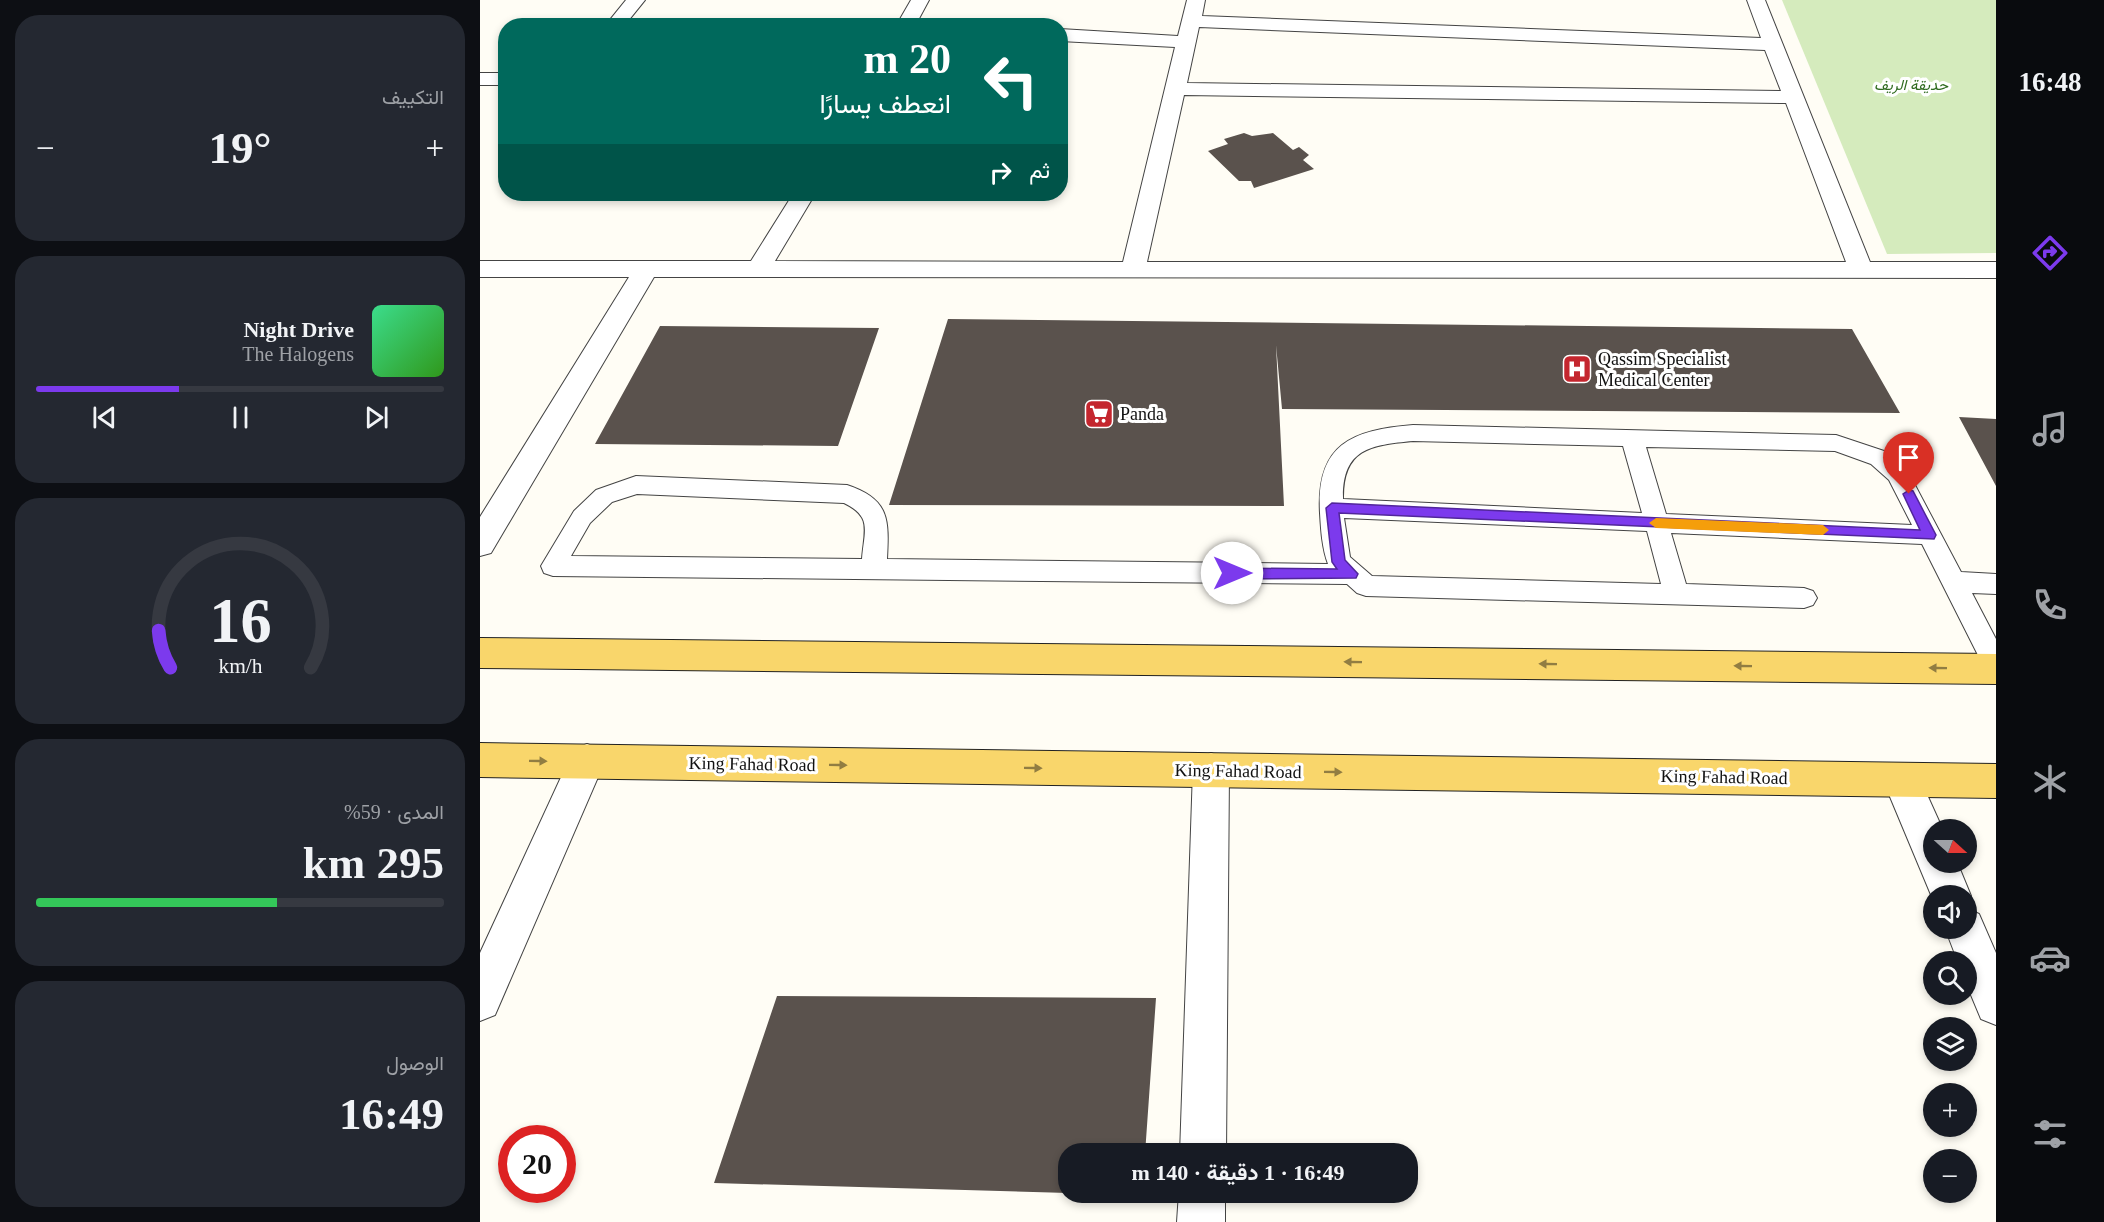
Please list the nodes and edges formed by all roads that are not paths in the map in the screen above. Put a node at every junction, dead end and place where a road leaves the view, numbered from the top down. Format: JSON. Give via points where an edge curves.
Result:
{"nodes":[{"id":1,"x":636,"y":0,"type":"edge"},
{"id":2,"x":920,"y":0,"type":"edge"},
{"id":3,"x":1196,"y":0,"type":"edge"},
{"id":4,"x":1756,"y":0,"type":"edge"},
{"id":5,"x":621,"y":18,"type":"edge"},
{"id":6,"x":910,"y":18,"type":"edge"},
{"id":7,"x":1189,"y":32,"type":"junction"},
{"id":8,"x":1068,"y":35,"type":"edge"},
{"id":9,"x":1773,"y":44,"type":"junction"},
{"id":10,"x":498,"y":78,"type":"edge"},
{"id":11,"x":480,"y":79,"type":"edge"},
{"id":12,"x":1175,"y":88,"type":"junction"},
{"id":13,"x":1794,"y":97,"type":"junction"},
{"id":14,"x":800,"y":201,"type":"edge"},
{"id":15,"x":480,"y":268,"type":"edge"},
{"id":16,"x":646,"y":270,"type":"junction"},
{"id":17,"x":758,"y":270,"type":"junction"},
{"id":18,"x":1133,"y":270,"type":"junction"},
{"id":19,"x":1861,"y":270,"type":"junction"},
{"id":20,"x":1996,"y":270,"type":"edge"},
{"id":21,"x":1632,"y":438,"type":"junction"},
{"id":22,"x":1332,"y":508,"type":"junction"},
{"id":23,"x":1656,"y":523,"type":"junction"},
{"id":24,"x":1930,"y":535,"type":"junction"},
{"id":25,"x":480,"y":544,"type":"edge"},
{"id":26,"x":874,"y":569,"type":"junction"},
{"id":27,"x":1352,"y":574,"type":"junction"},
{"id":28,"x":1953,"y":582,"type":"junction"},
{"id":29,"x":1996,"y":584,"type":"edge"},
{"id":30,"x":1677,"y":595,"type":"junction"},
{"id":31,"x":1804,"y":598,"type":"dead end"},
{"id":32,"x":480,"y":653,"type":"edge"},
{"id":33,"x":1996,"y":667,"type":"edge"},
{"id":34,"x":480,"y":760,"type":"edge"},
{"id":35,"x":587,"y":761,"type":"junction"},
{"id":36,"x":1211,"y":770,"type":"junction"},
{"id":37,"x":1902,"y":780,"type":"junction"},
{"id":38,"x":1996,"y":781,"type":"edge"},
{"id":39,"x":1923,"y":829,"type":"edge"},
{"id":40,"x":1969,"y":939,"type":"edge"},
{"id":41,"x":480,"y":1000,"type":"edge"},
{"id":42,"x":1996,"y":1004,"type":"edge"},
{"id":43,"x":1203,"y":1143,"type":"edge"},
{"id":44,"x":1202,"y":1203,"type":"edge"},
{"id":45,"x":1201,"y":1222,"type":"edge"}],
"edges":[{"from":1,"to":5,"type":"street"},
{"from":2,"to":6,"type":"street"},
{"from":3,"to":7,"type":"street"},
{"from":4,"to":9,"type":"street"},
{"from":7,"to":8,"type":"street"},
{"from":7,"to":9,"type":"street"},
{"from":7,"to":12,"type":"street"},
{"from":9,"to":13,"type":"street"},
{"from":10,"to":11,"type":"street"},
{"from":12,"to":13,"type":"street"},
{"from":12,"to":18,"type":"street"},
{"from":13,"to":19,"type":"street"},
{"from":14,"to":17,"type":"street"},
{"from":15,"to":16,"type":"street"},
{"from":16,"to":17,"type":"street"},
{"from":16,"to":25,"type":"street"},
{"from":17,"to":18,"type":"street"},
{"from":18,"to":19,"type":"street"},
{"from":19,"to":20,"type":"street"},
{"from":21,"to":22,"type":"lane","via":[[1383,435],[1353,447],[1339,459],[1332,482]]},
{"from":21,"to":23,"type":"lane"},
{"from":21,"to":24,"type":"lane","via":[[1836,443],[1879,458],[1898,474]]},
{"from":22,"to":23,"type":"lane"},
{"from":22,"to":27,"type":"lane","via":[[1339,562]]},
{"from":23,"to":24,"type":"lane"},
{"from":23,"to":30,"type":"lane"},
{"from":24,"to":28,"type":"lane"},
{"from":26,"to":26,"type":"lane","via":[[877,523],[867,504],[847,494],[636,485],[604,496],[582,517],[553,566]]},
{"from":26,"to":27,"type":"lane"},
{"from":27,"to":30,"type":"lane","via":[[1366,586]]},
{"from":28,"to":29,"type":"lane"},
{"from":28,"to":33,"type":"lane"},
{"from":30,"to":31,"type":"lane"},
{"from":33,"to":32,"type":"main road","one_way":true},
{"from":34,"to":35,"type":"main road","name":"King Fahad Road","one_way":true},
{"from":35,"to":36,"type":"main road","name":"King Fahad Road","one_way":true},
{"from":35,"to":41,"type":"street"},
{"from":36,"to":37,"type":"main road","name":"King Fahad Road","one_way":true},
{"from":36,"to":43,"type":"street"},
{"from":37,"to":38,"type":"main road","name":"King Fahad Road"},
{"from":37,"to":39,"type":"street"},
{"from":40,"to":42,"type":"street"},
{"from":44,"to":45,"type":"street"}]}
